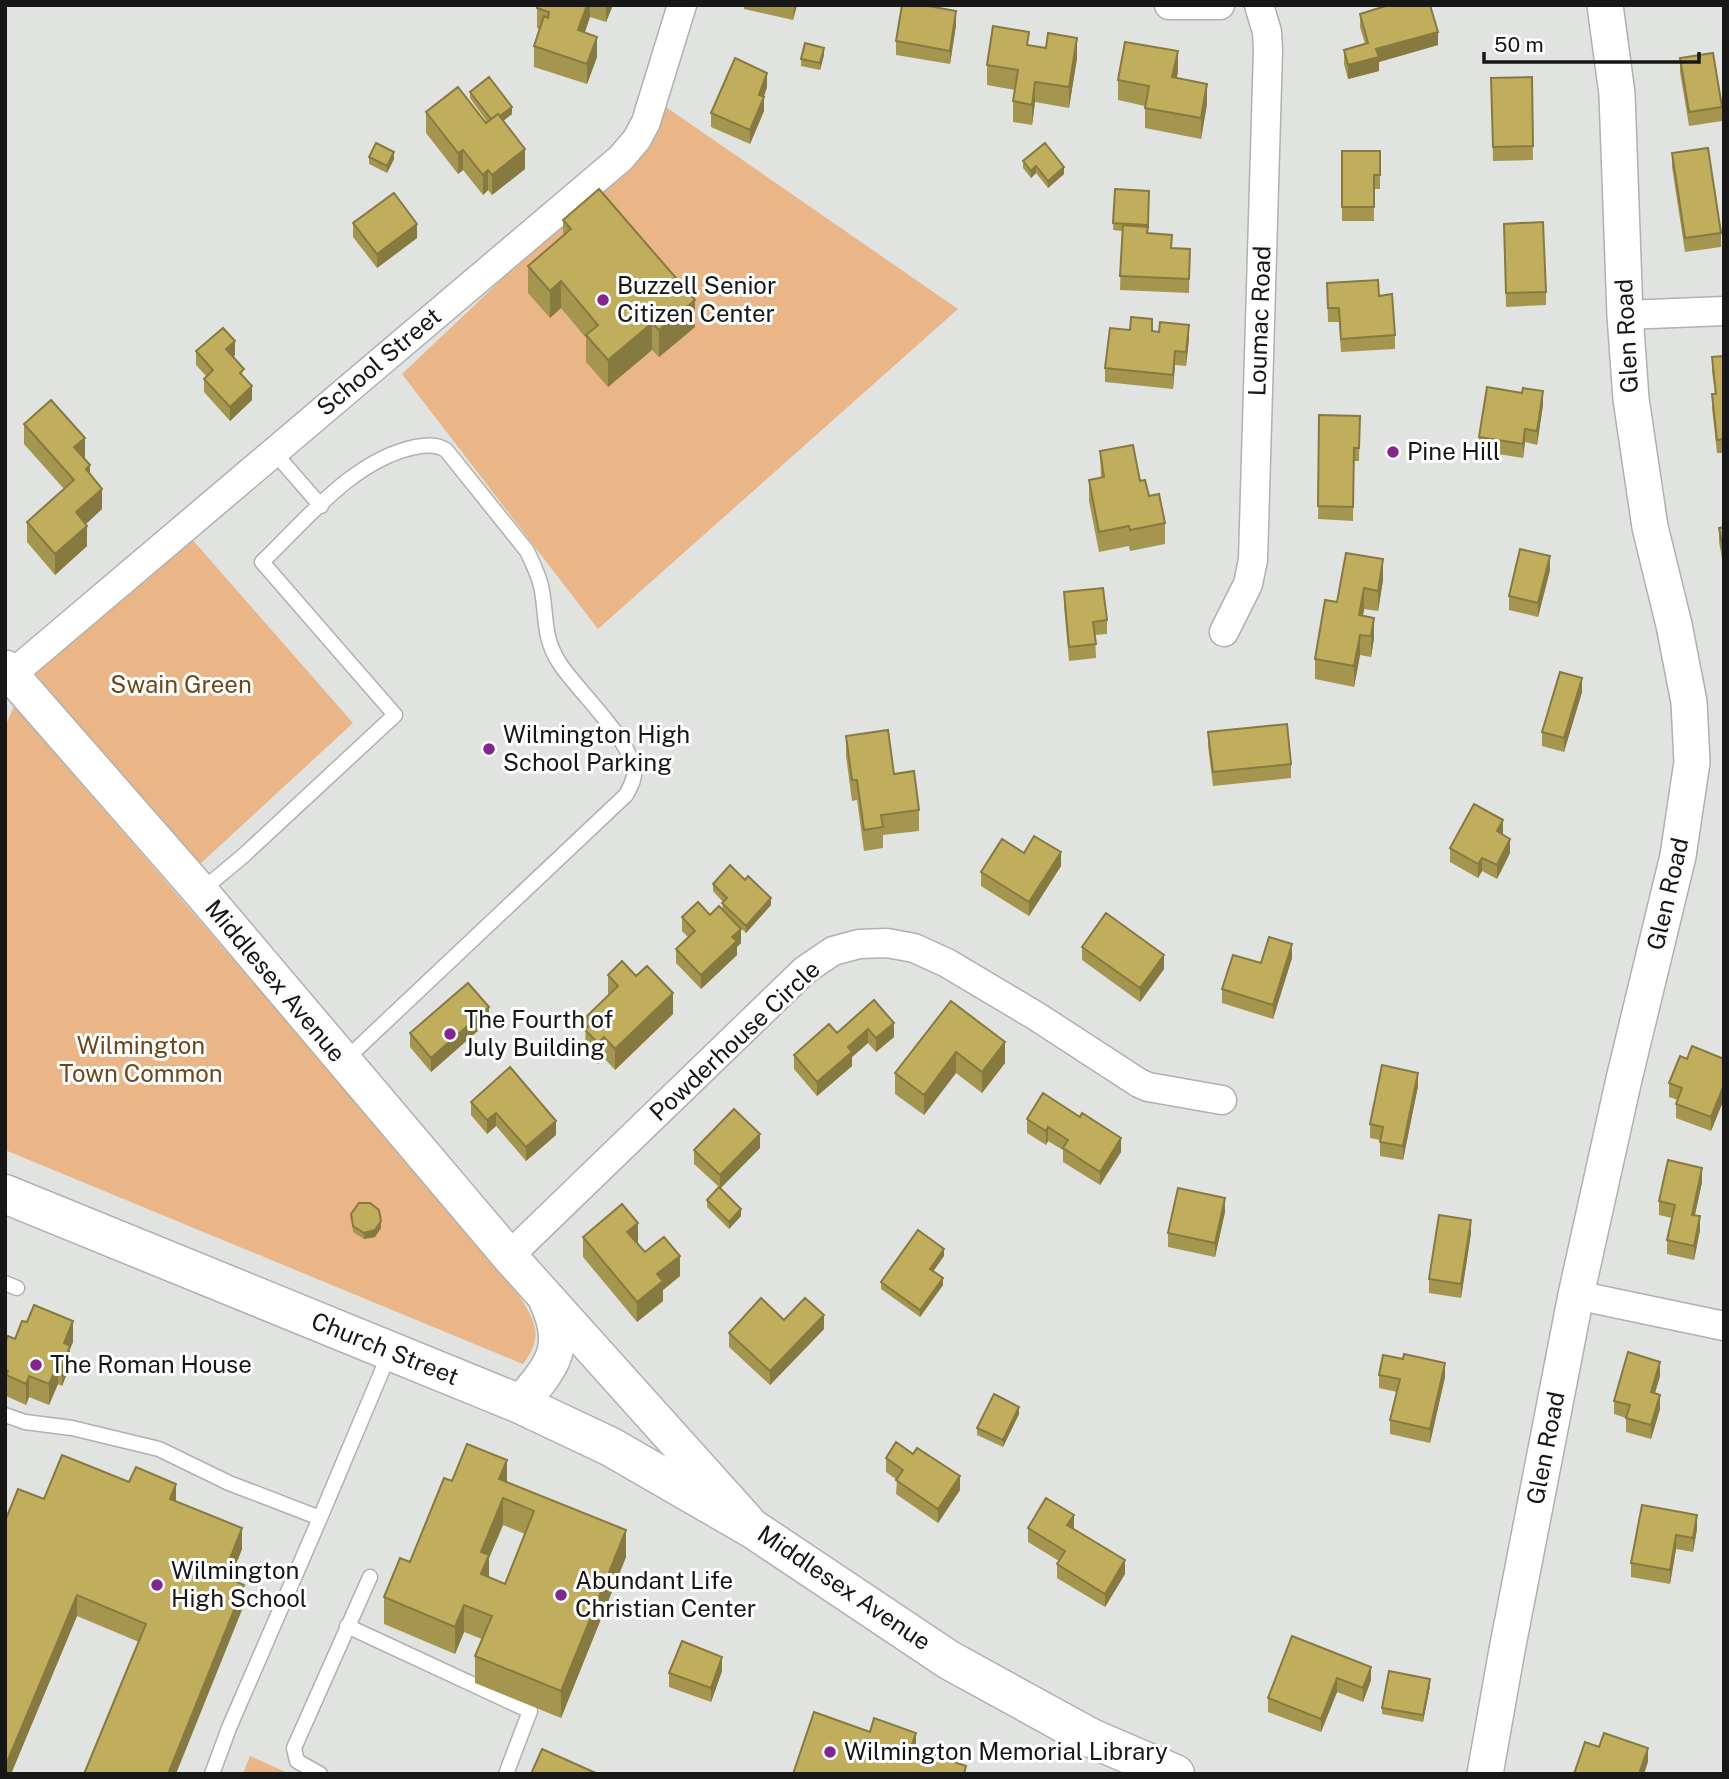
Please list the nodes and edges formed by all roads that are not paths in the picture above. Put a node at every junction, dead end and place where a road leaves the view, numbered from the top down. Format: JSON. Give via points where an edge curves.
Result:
{"nodes":[{"id":1,"x":682,"y":5,"type":"edge"},
{"id":2,"x":1169,"y":5,"type":"edge"},
{"id":3,"x":1220,"y":5,"type":"edge"},
{"id":4,"x":1259,"y":5,"type":"edge"},
{"id":5,"x":1605,"y":5,"type":"edge"},
{"id":6,"x":1724,"y":312,"type":"edge"},
{"id":7,"x":1625,"y":315,"type":"junction"},
{"id":8,"x":273,"y":451,"type":"junction"},
{"id":9,"x":321,"y":506,"type":"junction"},
{"id":10,"x":1224,"y":632,"type":"dead end"},
{"id":11,"x":8,"y":671,"type":"edge"},
{"id":12,"x":200,"y":891,"type":"junction"},
{"id":13,"x":343,"y":1062,"type":"junction"},
{"id":14,"x":1222,"y":1100,"type":"dead end"},
{"id":15,"x":5,"y":1194,"type":"edge"},
{"id":16,"x":509,"y":1256,"type":"junction"},
{"id":17,"x":544,"y":1294,"type":"junction"},
{"id":18,"x":1576,"y":1295,"type":"junction"},
{"id":19,"x":1724,"y":1326,"type":"edge"},
{"id":20,"x":391,"y":1351,"type":"junction"},
{"id":21,"x":520,"y":1404,"type":"junction"},
{"id":22,"x":5,"y":1415,"type":"edge"},
{"id":23,"x":320,"y":1518,"type":"junction"},
{"id":24,"x":753,"y":1528,"type":"junction"},
{"id":25,"x":370,"y":1577,"type":"dead end"},
{"id":26,"x":348,"y":1626,"type":"junction"},
{"id":27,"x":212,"y":1774,"type":"edge"},
{"id":28,"x":320,"y":1774,"type":"edge"},
{"id":29,"x":506,"y":1774,"type":"edge"},
{"id":30,"x":1175,"y":1774,"type":"edge"},
{"id":31,"x":1485,"y":1774,"type":"edge"}],
"edges":[{"from":1,"to":8,"type":"street","name":"School Street","via":[[646,122],[621,158]]},
{"from":2,"to":3,"type":"street"},
{"from":4,"to":10,"type":"street","name":"Loumac Road","via":[[1268,50],[1253,560],[1248,584]]},
{"from":5,"to":7,"type":"street","name":"Glen Road","via":[[1617,94]]},
{"from":6,"to":7,"type":"street"},
{"from":7,"to":18,"type":"street","name":"Glen Road","via":[[1638,457],[1687,690],[1692,762],[1678,856]]},
{"from":8,"to":9,"type":"lane"},
{"from":8,"to":11,"type":"street","name":"School Street"},
{"from":9,"to":12,"type":"lane","via":[[262,562],[395,715]]},
{"from":9,"to":13,"type":"lane","via":[[375,462],[420,446],[446,450],[527,551],[542,591],[550,647],[624,745],[634,768],[625,795]]},
{"from":11,"to":12,"type":"street","name":"Middlesex Avenue"},
{"from":12,"to":13,"type":"street","name":"Middlesex Avenue"},
{"from":13,"to":16,"type":"street","name":"Middlesex Avenue"},
{"from":14,"to":16,"type":"street","name":"Powderhouse Circle","via":[[1144,1085],[928,953],[887,943],[859,944],[833,951],[805,970]]},
{"from":15,"to":20,"type":"main road","name":"Church Street"},
{"from":16,"to":17,"type":"street","name":"Middlesex Avenue"},
{"from":17,"to":21,"type":"street","name":"Middlesex Avenue","via":[[558,1331],[556,1353]]},
{"from":17,"to":24,"type":"street","name":"Middlesex Avenue"},
{"from":18,"to":19,"type":"street"},
{"from":18,"to":31,"type":"street","name":"Glen Road"},
{"from":20,"to":21,"type":"main road","name":"Church Street"},
{"from":20,"to":23,"type":"lane"},
{"from":21,"to":24,"type":"main road","name":"Church Street","via":[[611,1447]]},
{"from":22,"to":23,"type":"lane","via":[[159,1448],[229,1483]]},
{"from":23,"to":27,"type":"lane"},
{"from":24,"to":30,"type":"main road","name":"Middlesex Avenue","via":[[949,1660],[1091,1738]]},
{"from":25,"to":26,"type":"lane"},
{"from":26,"to":28,"type":"lane","via":[[294,1748],[297,1761]]},
{"from":26,"to":29,"type":"lane","via":[[530,1711]]}]}
